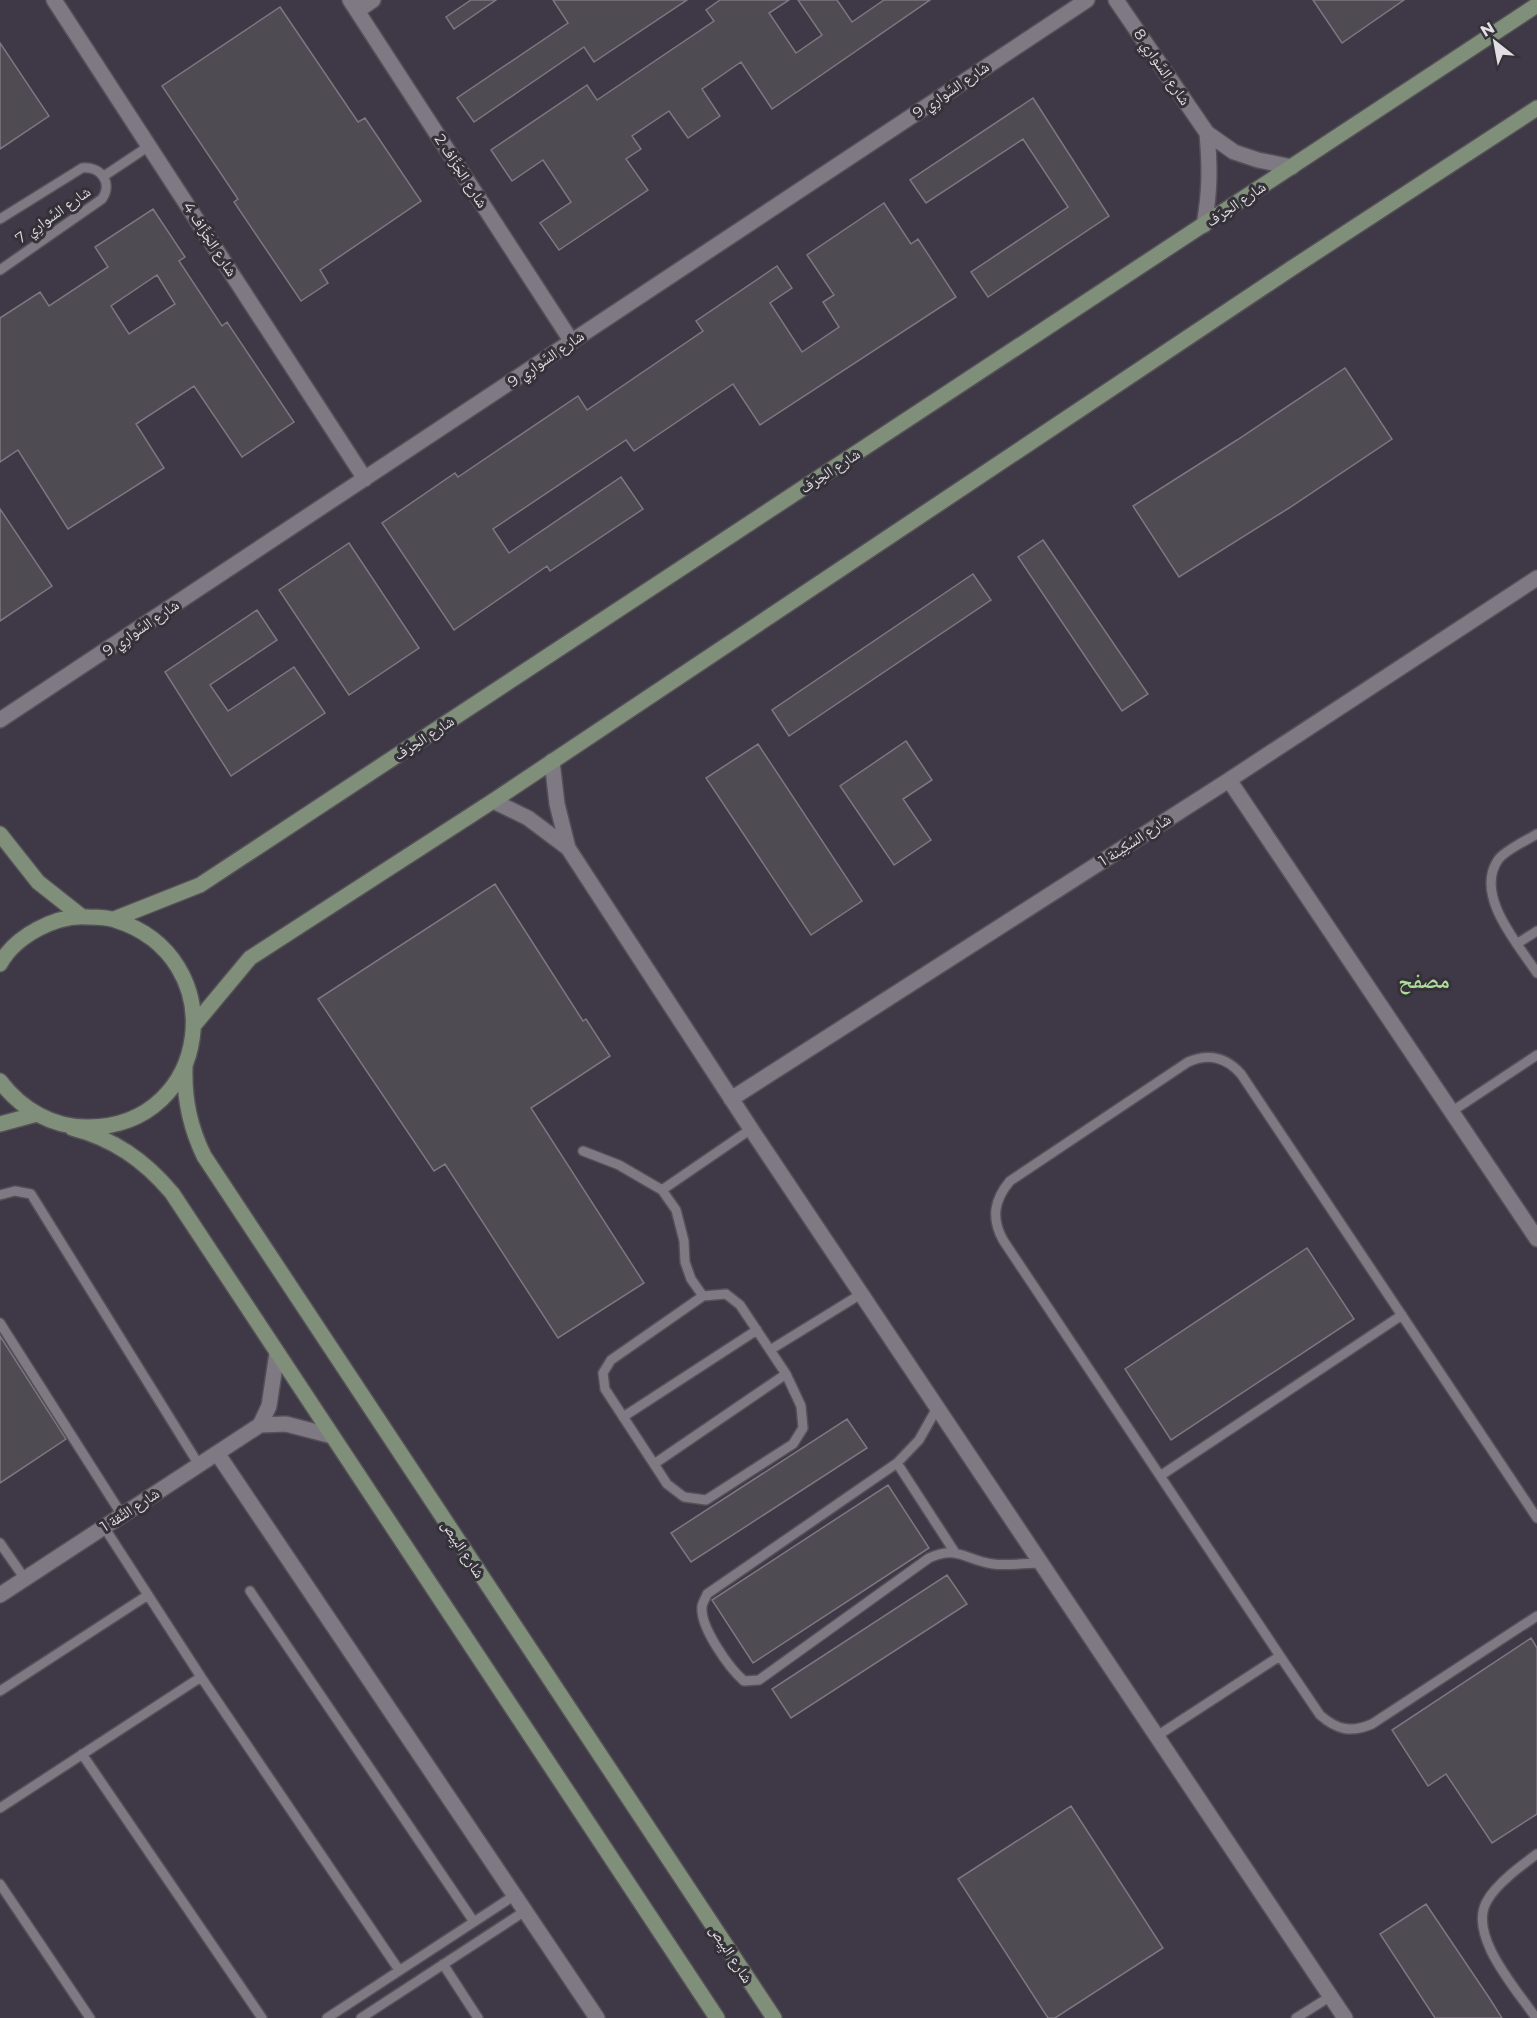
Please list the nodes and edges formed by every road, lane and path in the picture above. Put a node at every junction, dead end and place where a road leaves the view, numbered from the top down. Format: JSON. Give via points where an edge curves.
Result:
{"nodes":[{"id":1,"x":54,"y":0,"type":"edge"},
{"id":2,"x":373,"y":0,"type":"edge"},
{"id":3,"x":1087,"y":0,"type":"edge"},
{"id":4,"x":1116,"y":0,"type":"edge"},
{"id":5,"x":354,"y":5,"type":"edge"},
{"id":6,"x":1537,"y":5,"type":"edge"},
{"id":7,"x":1537,"y":108,"type":"edge"},
{"id":8,"x":1207,"y":133,"type":"junction"},
{"id":9,"x":149,"y":146,"type":"junction"},
{"id":10,"x":1292,"y":166,"type":"junction"},
{"id":11,"x":104,"y":176,"type":"junction"},
{"id":12,"x":0,"y":219,"type":"edge"},
{"id":13,"x":1204,"y":225,"type":"junction"},
{"id":14,"x":0,"y":270,"type":"edge"},
{"id":15,"x":572,"y":342,"type":"junction"},
{"id":16,"x":365,"y":479,"type":"junction"},
{"id":17,"x":1537,"y":578,"type":"edge"},
{"id":18,"x":2,"y":721,"type":"edge"},
{"id":19,"x":552,"y":761,"type":"junction"},
{"id":20,"x":1229,"y":780,"type":"junction"},
{"id":21,"x":494,"y":801,"type":"junction"},
{"id":22,"x":0,"y":834,"type":"edge"},
{"id":23,"x":1537,"y":834,"type":"edge"},
{"id":24,"x":568,"y":848,"type":"junction"},
{"id":25,"x":81,"y":916,"type":"junction"},
{"id":26,"x":114,"y":919,"type":"junction"},
{"id":27,"x":1537,"y":931,"type":"edge"},
{"id":28,"x":1518,"y":944,"type":"junction"},
{"id":29,"x":0,"y":964,"type":"edge"},
{"id":30,"x":1537,"y":973,"type":"edge"},
{"id":31,"x":195,"y":1024,"type":"junction"},
{"id":32,"x":1537,"y":1055,"type":"edge"},
{"id":33,"x":185,"y":1067,"type":"junction"},
{"id":34,"x":0,"y":1081,"type":"edge"},
{"id":35,"x":731,"y":1099,"type":"junction"},
{"id":36,"x":1451,"y":1112,"type":"junction"},
{"id":37,"x":37,"y":1114,"type":"junction"},
{"id":38,"x":0,"y":1124,"type":"edge"},
{"id":39,"x":72,"y":1128,"type":"junction"},
{"id":40,"x":751,"y":1129,"type":"junction"},
{"id":41,"x":583,"y":1151,"type":"dead end"},
{"id":42,"x":662,"y":1190,"type":"junction"},
{"id":43,"x":0,"y":1195,"type":"edge"},
{"id":44,"x":1537,"y":1239,"type":"edge"},
{"id":45,"x":861,"y":1294,"type":"junction"},
{"id":46,"x":703,"y":1296,"type":"junction"},
{"id":47,"x":1402,"y":1315,"type":"junction"},
{"id":48,"x":0,"y":1323,"type":"edge"},
{"id":49,"x":757,"y":1330,"type":"junction"},
{"id":50,"x":770,"y":1350,"type":"junction"},
{"id":51,"x":277,"y":1353,"type":"junction"},
{"id":52,"x":786,"y":1374,"type":"junction"},
{"id":53,"x":937,"y":1408,"type":"junction"},
{"id":54,"x":623,"y":1417,"type":"junction"},
{"id":55,"x":260,"y":1425,"type":"junction"},
{"id":56,"x":332,"y":1436,"type":"junction"},
{"id":57,"x":217,"y":1453,"type":"junction"},
{"id":58,"x":897,"y":1463,"type":"junction"},
{"id":59,"x":654,"y":1464,"type":"junction"},
{"id":60,"x":199,"y":1465,"type":"junction"},
{"id":61,"x":1160,"y":1476,"type":"junction"},
{"id":62,"x":122,"y":1515,"type":"junction"},
{"id":63,"x":1537,"y":1518,"type":"edge"},
{"id":64,"x":104,"y":1527,"type":"junction"},
{"id":65,"x":0,"y":1543,"type":"edge"},
{"id":66,"x":954,"y":1551,"type":"junction"},
{"id":67,"x":1041,"y":1563,"type":"junction"},
{"id":68,"x":25,"y":1579,"type":"junction"},
{"id":69,"x":250,"y":1591,"type":"dead end"},
{"id":70,"x":0,"y":1595,"type":"edge"},
{"id":71,"x":148,"y":1595,"type":"junction"},
{"id":72,"x":1537,"y":1617,"type":"edge"},
{"id":73,"x":1280,"y":1656,"type":"junction"},
{"id":74,"x":201,"y":1677,"type":"junction"},
{"id":75,"x":0,"y":1691,"type":"edge"},
{"id":76,"x":1157,"y":1736,"type":"junction"},
{"id":77,"x":82,"y":1754,"type":"junction"},
{"id":78,"x":0,"y":1808,"type":"edge"},
{"id":79,"x":1537,"y":1854,"type":"edge"},
{"id":80,"x":0,"y":1884,"type":"edge"},
{"id":81,"x":514,"y":1896,"type":"junction"},
{"id":82,"x":525,"y":1911,"type":"junction"},
{"id":83,"x":474,"y":1922,"type":"junction"},
{"id":84,"x":443,"y":1964,"type":"junction"},
{"id":85,"x":399,"y":1970,"type":"junction"},
{"id":86,"x":1331,"y":1996,"type":"junction"},
{"id":87,"x":90,"y":2018,"type":"edge"},
{"id":88,"x":262,"y":2018,"type":"edge"},
{"id":89,"x":327,"y":2018,"type":"edge"},
{"id":90,"x":361,"y":2018,"type":"edge"},
{"id":91,"x":478,"y":2018,"type":"edge"},
{"id":92,"x":597,"y":2018,"type":"edge"},
{"id":93,"x":717,"y":2018,"type":"edge"},
{"id":94,"x":774,"y":2018,"type":"edge"},
{"id":95,"x":1296,"y":2018,"type":"edge"},
{"id":96,"x":1346,"y":2018,"type":"edge"},
{"id":97,"x":1536,"y":2018,"type":"edge"}],
"edges":[{"from":1,"to":9,"type":"street","name":"شارع الجَزَّاف 4"},
{"from":2,"to":5,"type":"street"},
{"from":3,"to":15,"type":"street","name":"شارع السَّوارِي 9"},
{"from":4,"to":8,"type":"street","name":"شارع السَّوارِي 8"},
{"from":5,"to":15,"type":"street","name":"شارع الجَزَّاف 2"},
{"from":6,"to":10,"type":"street","name":"شارع الحِرَف"},
{"from":7,"to":19,"type":"street"},
{"from":8,"to":10,"type":"street","name":"شارع السَّوارِي 8","via":[[1234,152]]},
{"from":8,"to":13,"type":"street","via":[[1210,194]]},
{"from":9,"to":11,"type":"lane","name":"شارع السَّوارِي 7"},
{"from":9,"to":16,"type":"street","name":"شارع الجَزَّاف 4"},
{"from":10,"to":13,"type":"street","name":"شارع الحِرَف"},
{"from":11,"to":12,"type":"lane","name":"شارع السَّوارِي 7","via":[[94,168],[82,168]]},
{"from":11,"to":14,"type":"lane","name":"شارع السَّوارِي 7","via":[[107,188],[102,200]]},
{"from":13,"to":26,"type":"street","name":"شارع الحِرَف","via":[[200,885]]},
{"from":15,"to":16,"type":"street","name":"شارع السَّوارِي 9"},
{"from":16,"to":18,"type":"street","name":"شارع السَّوارِي 9"},
{"from":17,"to":20,"type":"street","name":"شارع السَّكِينة 1"},
{"from":19,"to":21,"type":"street"},
{"from":19,"to":24,"type":"street"},
{"from":20,"to":35,"type":"street","name":"شارع السَّكِينة 1"},
{"from":20,"to":36,"type":"street"},
{"from":21,"to":24,"type":"street","via":[[528,818]]},
{"from":21,"to":31,"type":"street","via":[[250,958]]},
{"from":22,"to":25,"type":"street","via":[[38,882]]},
{"from":23,"to":28,"type":"lane","via":[[1499,858],[1491,874],[1496,912]]},
{"from":24,"to":35,"type":"street"},
{"from":25,"to":26,"type":"street"},
{"from":25,"to":29,"type":"street","via":[[52,922],[25,937]]},
{"from":26,"to":31,"type":"street","via":[[147,933],[173,957],[190,989]]},
{"from":27,"to":28,"type":"lane"},
{"from":28,"to":30,"type":"lane"},
{"from":31,"to":33,"type":"street"},
{"from":32,"to":36,"type":"lane"},
{"from":33,"to":39,"type":"street","via":[[165,1095],[138,1116],[106,1127]]},
{"from":33,"to":94,"type":"street","name":"شارع البِيص","via":[[189,1122],[213,1170]]},
{"from":34,"to":37,"type":"street","via":[[12,1097]]},
{"from":35,"to":40,"type":"street"},
{"from":36,"to":44,"type":"street"},
{"from":37,"to":38,"type":"street"},
{"from":37,"to":39,"type":"street"},
{"from":39,"to":51,"type":"street","via":[[119,1146],[159,1177]]},
{"from":40,"to":42,"type":"lane"},
{"from":40,"to":45,"type":"street"},
{"from":41,"to":42,"type":"lane","via":[[619,1165]]},
{"from":42,"to":46,"type":"lane","via":[[676,1210],[685,1262]]},
{"from":43,"to":60,"type":"lane","via":[[15,1191],[31,1194]]},
{"from":45,"to":50,"type":"lane"},
{"from":45,"to":53,"type":"street"},
{"from":46,"to":49,"type":"lane","via":[[726,1294],[740,1305]]},
{"from":46,"to":54,"type":"lane","via":[[612,1360],[603,1373],[605,1389]]},
{"from":47,"to":61,"type":"lane"},
{"from":47,"to":61,"type":"lane","via":[[1241,1074],[1217,1057],[1188,1062],[1010,1181],[995,1209],[1003,1240]]},
{"from":47,"to":63,"type":"lane"},
{"from":48,"to":62,"type":"lane"},
{"from":49,"to":50,"type":"lane"},
{"from":49,"to":54,"type":"lane"},
{"from":50,"to":52,"type":"lane"},
{"from":51,"to":55,"type":"street","via":[[269,1406]]},
{"from":51,"to":56,"type":"street"},
{"from":52,"to":59,"type":"lane"},
{"from":52,"to":59,"type":"lane","via":[[801,1406],[803,1428],[793,1444],[706,1500],[684,1497],[667,1484]]},
{"from":53,"to":58,"type":"lane","via":[[919,1440]]},
{"from":53,"to":67,"type":"street"},
{"from":54,"to":59,"type":"lane"},
{"from":55,"to":56,"type":"street","via":[[286,1424]]},
{"from":55,"to":57,"type":"street","name":"شارع الثِّقة 1"},
{"from":56,"to":93,"type":"street"},
{"from":57,"to":60,"type":"street","name":"شارع الثِّقة 1"},
{"from":57,"to":81,"type":"street"},
{"from":58,"to":66,"type":"lane"},
{"from":58,"to":66,"type":"lane","via":[[707,1594],[702,1606],[704,1622],[733,1671],[744,1681],[759,1680],[929,1558]]},
{"from":60,"to":62,"type":"street","name":"شارع الثِّقة 1"},
{"from":61,"to":73,"type":"lane"},
{"from":62,"to":64,"type":"street","name":"شارع الثِّقة 1"},
{"from":64,"to":68,"type":"street","name":"شارع الثِّقة 1"},
{"from":64,"to":71,"type":"lane"},
{"from":65,"to":68,"type":"lane"},
{"from":66,"to":67,"type":"lane","via":[[994,1564]]},
{"from":67,"to":76,"type":"street"},
{"from":68,"to":70,"type":"street","name":"شارع الثِّقة 1"},
{"from":69,"to":83,"type":"lane"},
{"from":71,"to":74,"type":"lane"},
{"from":71,"to":75,"type":"lane"},
{"from":72,"to":73,"type":"lane","via":[[1361,1729],[1339,1728],[1320,1715]]},
{"from":73,"to":76,"type":"lane"},
{"from":74,"to":77,"type":"lane"},
{"from":74,"to":85,"type":"lane"},
{"from":76,"to":86,"type":"street"},
{"from":77,"to":78,"type":"lane"},
{"from":77,"to":88,"type":"lane"},
{"from":79,"to":97,"type":"lane","via":[[1514,1870],[1486,1901],[1482,1928],[1490,1950]]},
{"from":80,"to":87,"type":"lane"},
{"from":81,"to":82,"type":"street"},
{"from":81,"to":83,"type":"lane"},
{"from":82,"to":84,"type":"lane"},
{"from":82,"to":92,"type":"street"},
{"from":83,"to":85,"type":"lane"},
{"from":84,"to":90,"type":"lane"},
{"from":84,"to":91,"type":"lane"},
{"from":85,"to":89,"type":"lane"},
{"from":86,"to":95,"type":"lane"},
{"from":86,"to":96,"type":"street"}]}
